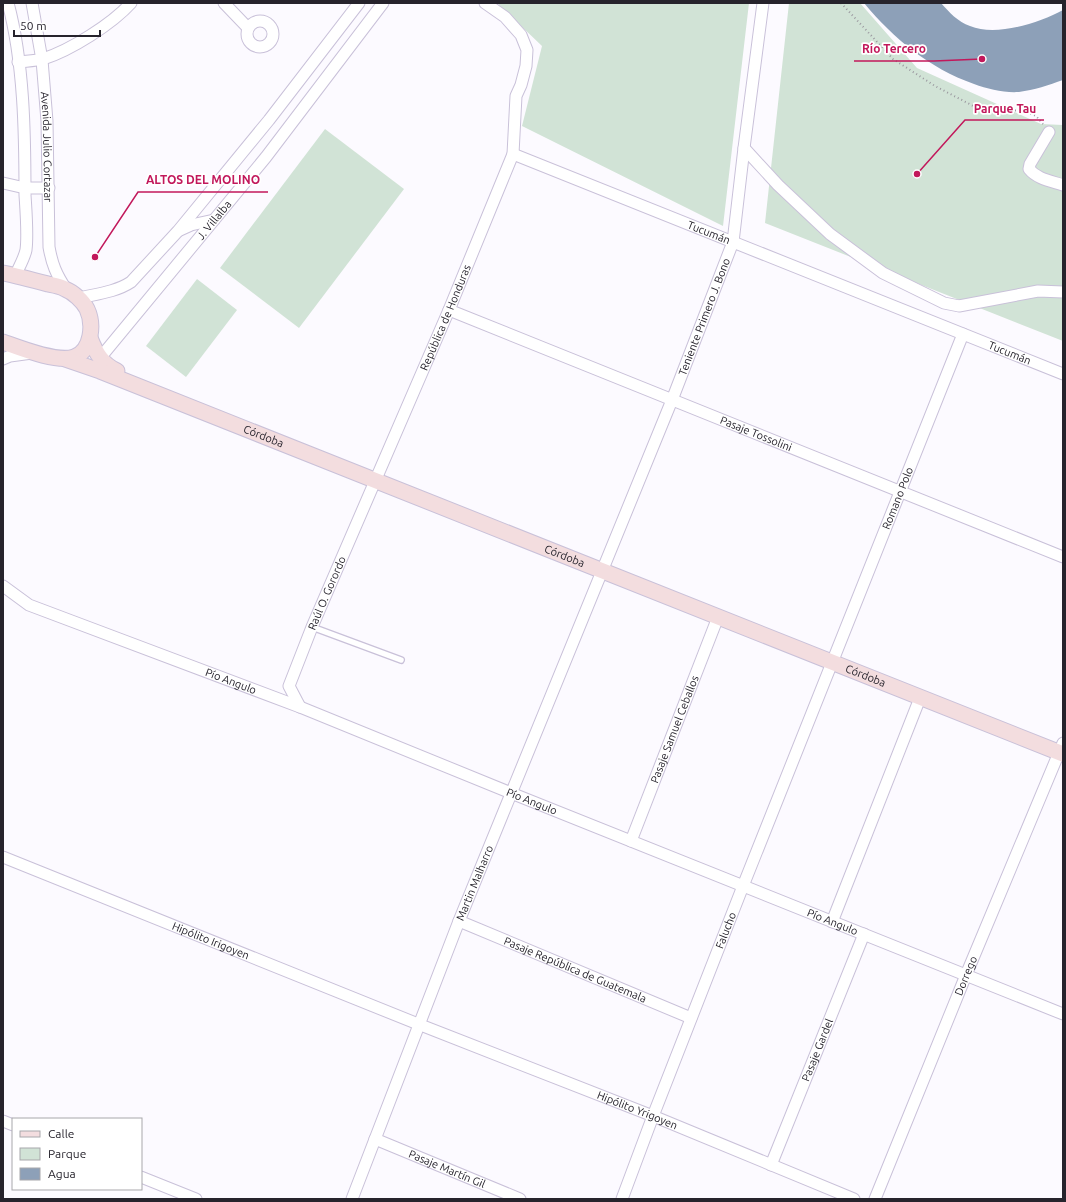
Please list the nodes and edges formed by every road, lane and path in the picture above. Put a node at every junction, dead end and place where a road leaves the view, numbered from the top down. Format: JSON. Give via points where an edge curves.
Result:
{"nodes":[{"id":1,"x":8,"y":3,"type":"edge"},
{"id":2,"x":32,"y":3,"type":"edge"},
{"id":3,"x":131,"y":3,"type":"edge"},
{"id":4,"x":224,"y":3,"type":"edge"},
{"id":5,"x":359,"y":3,"type":"edge"},
{"id":6,"x":383,"y":3,"type":"edge"},
{"id":7,"x":485,"y":3,"type":"edge"},
{"id":8,"x":763,"y":3,"type":"edge"},
{"id":9,"x":841,"y":3,"type":"edge"},
{"id":10,"x":248,"y":28,"type":"dead end"},
{"id":11,"x":42,"y":60,"type":"junction"},
{"id":12,"x":18,"y":62,"type":"junction"},
{"id":13,"x":1049,"y":132,"type":"joint"},
{"id":14,"x":744,"y":148,"type":"junction"},
{"id":15,"x":513,"y":154,"type":"junction"},
{"id":16,"x":3,"y":183,"type":"edge"},
{"id":17,"x":1063,"y":185,"type":"edge"},
{"id":18,"x":25,"y":188,"type":"junction"},
{"id":19,"x":49,"y":188,"type":"junction"},
{"id":20,"x":214,"y":220,"type":"junction"},
{"id":21,"x":178,"y":231,"type":"junction"},
{"id":22,"x":734,"y":242,"type":"junction"},
{"id":23,"x":9,"y":274,"type":"edge"},
{"id":24,"x":66,"y":289,"type":"junction"},
{"id":25,"x":1063,"y":292,"type":"edge"},
{"id":26,"x":79,"y":298,"type":"junction"},
{"id":27,"x":449,"y":310,"type":"junction"},
{"id":28,"x":963,"y":334,"type":"junction"},
{"id":29,"x":90,"y":338,"type":"junction"},
{"id":30,"x":3,"y":342,"type":"edge"},
{"id":31,"x":34,"y":353,"type":"junction"},
{"id":32,"x":3,"y":358,"type":"edge"},
{"id":33,"x":65,"y":358,"type":"junction"},
{"id":34,"x":100,"y":358,"type":"junction"},
{"id":35,"x":1063,"y":374,"type":"edge"},
{"id":36,"x":672,"y":400,"type":"junction"},
{"id":37,"x":378,"y":476,"type":"junction"},
{"id":38,"x":900,"y":491,"type":"junction"},
{"id":39,"x":1063,"y":556,"type":"edge"},
{"id":40,"x":605,"y":567,"type":"junction"},
{"id":41,"x":3,"y":586,"type":"edge"},
{"id":42,"x":718,"y":617,"type":"junction"},
{"id":43,"x":312,"y":627,"type":"junction"},
{"id":44,"x":833,"y":659,"type":"junction"},
{"id":45,"x":401,"y":660,"type":"dead end"},
{"id":46,"x":920,"y":698,"type":"junction"},
{"id":47,"x":300,"y":707,"type":"junction"},
{"id":48,"x":1062,"y":748,"type":"edge"},
{"id":49,"x":511,"y":793,"type":"junction"},
{"id":50,"x":631,"y":841,"type":"junction"},
{"id":51,"x":3,"y":857,"type":"edge"},
{"id":52,"x":743,"y":886,"type":"junction"},
{"id":53,"x":459,"y":921,"type":"junction"},
{"id":54,"x":832,"y":922,"type":"junction"},
{"id":55,"x":864,"y":934,"type":"junction"},
{"id":56,"x":966,"y":975,"type":"junction"},
{"id":57,"x":1063,"y":1014,"type":"edge"},
{"id":58,"x":691,"y":1018,"type":"junction"},
{"id":59,"x":418,"y":1024,"type":"junction"},
{"id":60,"x":653,"y":1116,"type":"junction"},
{"id":61,"x":375,"y":1139,"type":"junction"},
{"id":62,"x":771,"y":1166,"type":"junction"},
{"id":63,"x":142,"y":1177,"type":"edge"},
{"id":64,"x":196,"y":1199,"type":"edge"},
{"id":65,"x":352,"y":1199,"type":"edge"},
{"id":66,"x":520,"y":1199,"type":"edge"},
{"id":67,"x":622,"y":1199,"type":"edge"},
{"id":68,"x":854,"y":1199,"type":"edge"},
{"id":69,"x":875,"y":1199,"type":"edge"}],
"edges":[{"from":1,"to":12,"type":"street","name":"Avenida Julio Cortazar"},
{"from":2,"to":11,"type":"street","name":"Avenida Julio Cortazar"},
{"from":3,"to":11,"type":"street","via":[[96,32],[66,50]]},
{"from":4,"to":10,"type":"street"},
{"from":5,"to":21,"type":"street","name":"J. Villalba","via":[[269,120]]},
{"from":6,"to":20,"type":"street","name":"J. Villalba","via":[[266,157]]},
{"from":7,"to":15,"type":"street","via":[[504,17],[521,35],[527,50],[526,66],[516,96]]},
{"from":8,"to":14,"type":"street","name":"Teniente Primero J. Bono"},
{"from":9,"to":13,"type":"path","via":[[893,59],[934,86],[979,109],[1025,111],[1036,116]]},
{"from":11,"to":12,"type":"street"},
{"from":11,"to":19,"type":"street","name":"Avenida Julio Cortazar"},
{"from":12,"to":18,"type":"street","name":"Avenida Julio Cortazar"},
{"from":13,"to":17,"type":"street","via":[[1030,164],[1030,169],[1033,174]]},
{"from":14,"to":22,"type":"street","name":"Teniente Primero J. Bono"},
{"from":14,"to":25,"type":"street","via":[[778,185],[830,234],[883,273],[944,303],[959,306],[1038,291]]},
{"from":15,"to":22,"type":"street","name":"Tucumán"},
{"from":15,"to":27,"type":"street","name":"República de Honduras"},
{"from":16,"to":18,"type":"street"},
{"from":18,"to":19,"type":"street"},
{"from":18,"to":23,"type":"street","name":"Avenida Julio Cortazar","via":[[26,249],[24,259]]},
{"from":19,"to":24,"type":"street","name":"Avenida Julio Cortazar","via":[[49,246],[52,264]]},
{"from":20,"to":21,"type":"street","via":[[190,225]]},
{"from":20,"to":34,"type":"street","name":"J. Villalba"},
{"from":21,"to":26,"type":"street","name":"J. Villalba","via":[[124,287]]},
{"from":22,"to":28,"type":"street","name":"Tucumán"},
{"from":22,"to":36,"type":"street","name":"Teniente Primero J. Bono"},
{"from":23,"to":24,"type":"street"},
{"from":24,"to":26,"type":"street"},
{"from":26,"to":29,"type":"street","via":[[87,310]]},
{"from":27,"to":36,"type":"street","name":"Pasaje Tossolini"},
{"from":27,"to":37,"type":"street","name":"República de Honduras"},
{"from":28,"to":35,"type":"street","name":"Tucumán"},
{"from":28,"to":38,"type":"street","name":"Romano Polo"},
{"from":29,"to":33,"type":"street","via":[[80,354]]},
{"from":29,"to":34,"type":"street","name":"Córdoba"},
{"from":30,"to":31,"type":"street","name":"Córdoba"},
{"from":31,"to":32,"type":"street"},
{"from":31,"to":33,"type":"street","name":"Córdoba"},
{"from":33,"to":37,"type":"street","name":"Córdoba"},
{"from":34,"to":37,"type":"street","name":"Córdoba","via":[[118,371]]},
{"from":36,"to":38,"type":"street","name":"Pasaje Tossolini"},
{"from":36,"to":40,"type":"street","name":"Teniente Primero J. Bono"},
{"from":37,"to":40,"type":"street","name":"Córdoba"},
{"from":37,"to":43,"type":"street","name":"Raúl O. Gorordo"},
{"from":38,"to":39,"type":"street","name":"Pasaje Tossolini"},
{"from":38,"to":44,"type":"street","name":"Romano Polo"},
{"from":40,"to":42,"type":"street","name":"Córdoba"},
{"from":40,"to":44,"type":"street","name":"Córdoba"},
{"from":40,"to":49,"type":"street","name":"Martin Malharro"},
{"from":41,"to":47,"type":"street","name":"Pío Angulo","via":[[29,605]]},
{"from":42,"to":44,"type":"street","name":"Córdoba"},
{"from":42,"to":50,"type":"street","name":"Pasaje Samuel Ceballos"},
{"from":43,"to":45,"type":"lane"},
{"from":43,"to":47,"type":"street","name":"Raúl O. Gorordo","via":[[289,686]]},
{"from":44,"to":46,"type":"street","name":"Córdoba"},
{"from":44,"to":48,"type":"street","name":"Córdoba"},
{"from":44,"to":52,"type":"street","name":"Falucho"},
{"from":46,"to":48,"type":"street","name":"Córdoba"},
{"from":46,"to":54,"type":"street"},
{"from":47,"to":49,"type":"street","name":"Pío Angulo"},
{"from":48,"to":56,"type":"street","name":"Dorrego"},
{"from":49,"to":50,"type":"street","name":"Pío Angulo"},
{"from":49,"to":53,"type":"street","name":"Martin Malharro"},
{"from":50,"to":52,"type":"street","name":"Pío Angulo"},
{"from":51,"to":59,"type":"street","name":"Hipólito Irigoyen"},
{"from":52,"to":54,"type":"street","name":"Pío Angulo"},
{"from":52,"to":58,"type":"street","name":"Falucho"},
{"from":53,"to":58,"type":"street","name":"Pasaje República de Guatemala"},
{"from":53,"to":59,"type":"street","name":"Martin Malharro"},
{"from":54,"to":55,"type":"street","name":"Pío Angulo"},
{"from":55,"to":56,"type":"street","name":"Pío Angulo"},
{"from":55,"to":62,"type":"street","name":"Pasaje Gardel"},
{"from":56,"to":57,"type":"street","name":"Pío Angulo"},
{"from":56,"to":69,"type":"street","name":"Dorrego"},
{"from":58,"to":60,"type":"street","name":"Falucho"},
{"from":59,"to":60,"type":"street","name":"Hipólito Yrigoyen"},
{"from":59,"to":61,"type":"street","name":"Martin Malharro"},
{"from":60,"to":62,"type":"street","name":"Hipólito Yrigoyen"},
{"from":60,"to":67,"type":"street","name":"Falucho"},
{"from":61,"to":65,"type":"street","name":"Martin Malharro"},
{"from":61,"to":66,"type":"street","name":"Pasaje Martín Gil"},
{"from":62,"to":68,"type":"street","name":"Hipólito Yrigoyen"},
{"from":63,"to":64,"type":"street"}]}
